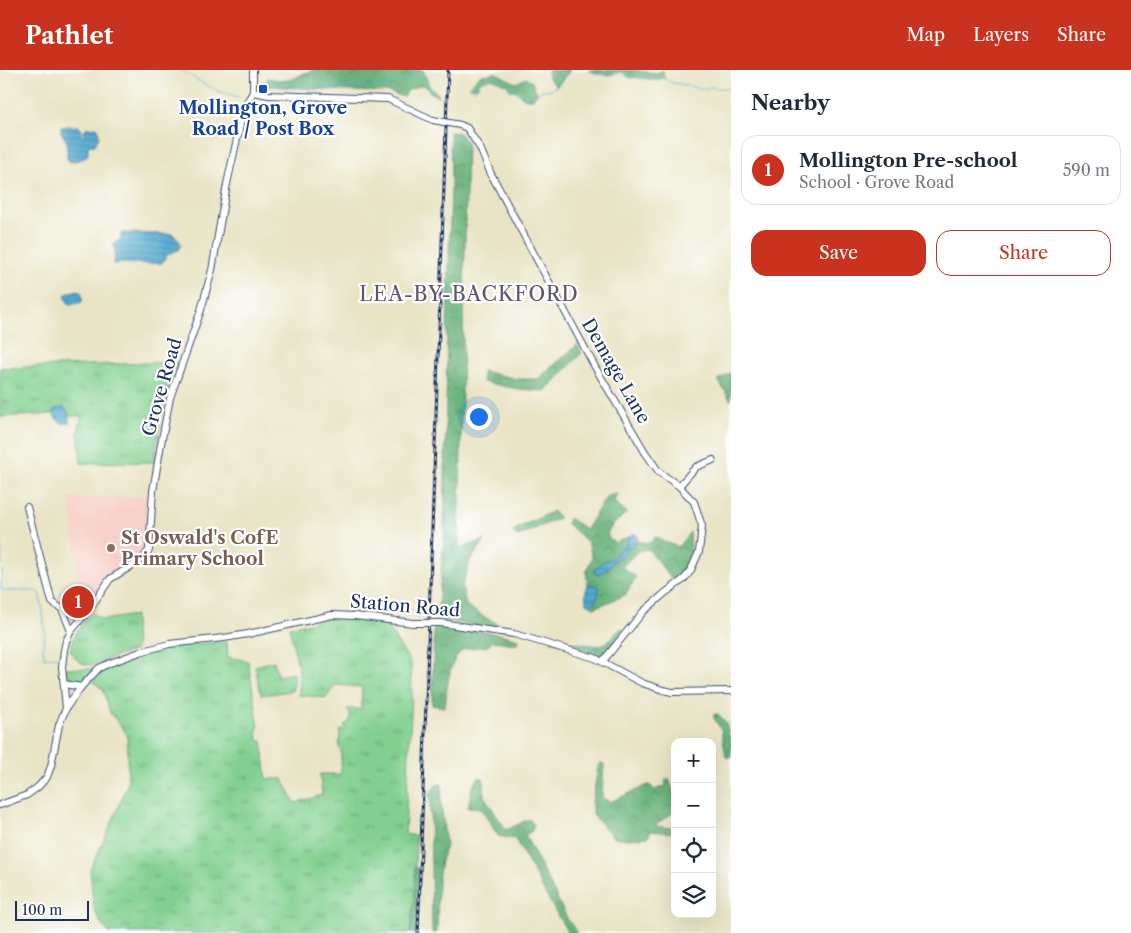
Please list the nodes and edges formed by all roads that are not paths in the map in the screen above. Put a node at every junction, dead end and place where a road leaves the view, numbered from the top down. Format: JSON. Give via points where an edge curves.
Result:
{"nodes":[{"id":1,"x":253,"y":70,"type":"edge"},
{"id":2,"x":253,"y":92,"type":"junction"},
{"id":3,"x":713,"y":460,"type":"dead end"},
{"id":4,"x":679,"y":486,"type":"junction"},
{"id":5,"x":27,"y":507,"type":"dead end"},
{"id":6,"x":71,"y":631,"type":"junction"},
{"id":7,"x":603,"y":661,"type":"junction"},
{"id":8,"x":64,"y":684,"type":"junction"},
{"id":9,"x":80,"y":687,"type":"junction"},
{"id":10,"x":731,"y":691,"type":"edge"},
{"id":11,"x":66,"y":708,"type":"junction"},
{"id":12,"x":0,"y":804,"type":"edge"}],
"edges":[{"from":1,"to":2,"type":"street","name":"Grove Road"},
{"from":2,"to":4,"type":"street","name":"Demage Lane","bridge":true,"via":[[388,99],[433,120],[467,128],[581,342],[645,452],[660,472]]},
{"from":2,"to":6,"type":"street","name":"Grove Road","via":[[244,107],[212,270],[170,398],[153,491],[149,550],[142,560],[110,579]]},
{"from":3,"to":4,"type":"street","via":[[696,467]]},
{"from":4,"to":7,"type":"street","name":"Demage Lane","via":[[694,502],[702,526],[699,552],[684,579],[642,612]]},
{"from":5,"to":6,"type":"street","via":[[52,602],[62,609]]},
{"from":6,"to":8,"type":"street","name":"Grove Road","via":[[64,650]]},
{"from":7,"to":9,"type":"street","name":"Station Road","bridge":true,"via":[[514,634],[441,623],[332,615],[248,634],[169,644],[140,652],[99,668]]},
{"from":7,"to":10,"type":"street","name":"Station Road","via":[[642,683],[663,690]]},
{"from":8,"to":9,"type":"street"},
{"from":8,"to":11,"type":"street","name":"Grove Road"},
{"from":9,"to":11,"type":"street","name":"Station Road"},
{"from":11,"to":12,"type":"street","via":[[47,776],[27,795]]}]}
